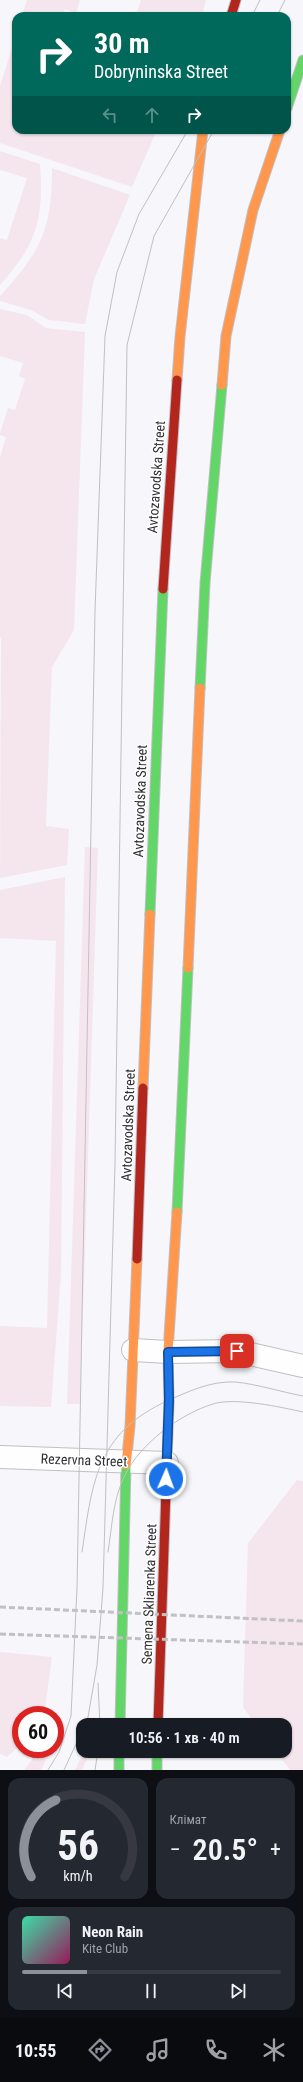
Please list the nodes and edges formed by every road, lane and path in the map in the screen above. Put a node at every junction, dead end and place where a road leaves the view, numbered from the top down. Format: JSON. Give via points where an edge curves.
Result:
{"nodes":[{"id":1,"x":236,"y":0,"type":"edge"},
{"id":2,"x":232,"y":12,"type":"edge"},
{"id":3,"x":303,"y":60,"type":"edge"},
{"id":4,"x":291,"y":96,"type":"edge"},
{"id":5,"x":203,"y":134,"type":"edge"},
{"id":6,"x":279,"y":134,"type":"edge"},
{"id":7,"x":133,"y":1350,"type":"junction"},
{"id":8,"x":168,"y":1352,"type":"junction"},
{"id":9,"x":303,"y":1366,"type":"edge"},
{"id":10,"x":0,"y":1457,"type":"edge"},
{"id":11,"x":167,"y":1463,"type":"junction"},
{"id":12,"x":126,"y":1468,"type":"junction"},
{"id":13,"x":120,"y":1718,"type":"edge"},
{"id":14,"x":158,"y":1718,"type":"edge"},
{"id":15,"x":119,"y":1758,"type":"edge"},
{"id":16,"x":157,"y":1758,"type":"edge"},
{"id":17,"x":119,"y":1770,"type":"edge"},
{"id":18,"x":157,"y":1770,"type":"edge"}],
"edges":[{"from":1,"to":2,"type":"main road"},
{"from":3,"to":4,"type":"main road"},
{"from":5,"to":7,"type":"main road","name":"Avtozavodska Street","via":[[180,337],[163,580]]},
{"from":6,"to":8,"type":"main road","via":[[253,210],[226,336],[205,584],[178,1198]]},
{"from":7,"to":8,"type":"street"},
{"from":7,"to":12,"type":"main road","name":"Avtozavodska Street"},
{"from":8,"to":9,"type":"street","via":[[237,1351]]},
{"from":8,"to":11,"type":"main road"},
{"from":10,"to":12,"type":"street","name":"Rezervna Street"},
{"from":11,"to":12,"type":"street","name":"Rezervna Street"},
{"from":11,"to":14,"type":"main road","name":"Semena Skliarenka Street"},
{"from":12,"to":13,"type":"main road","name":"Semena Skliarenka Street"},
{"from":15,"to":17,"type":"main road"},
{"from":16,"to":18,"type":"main road"}]}
